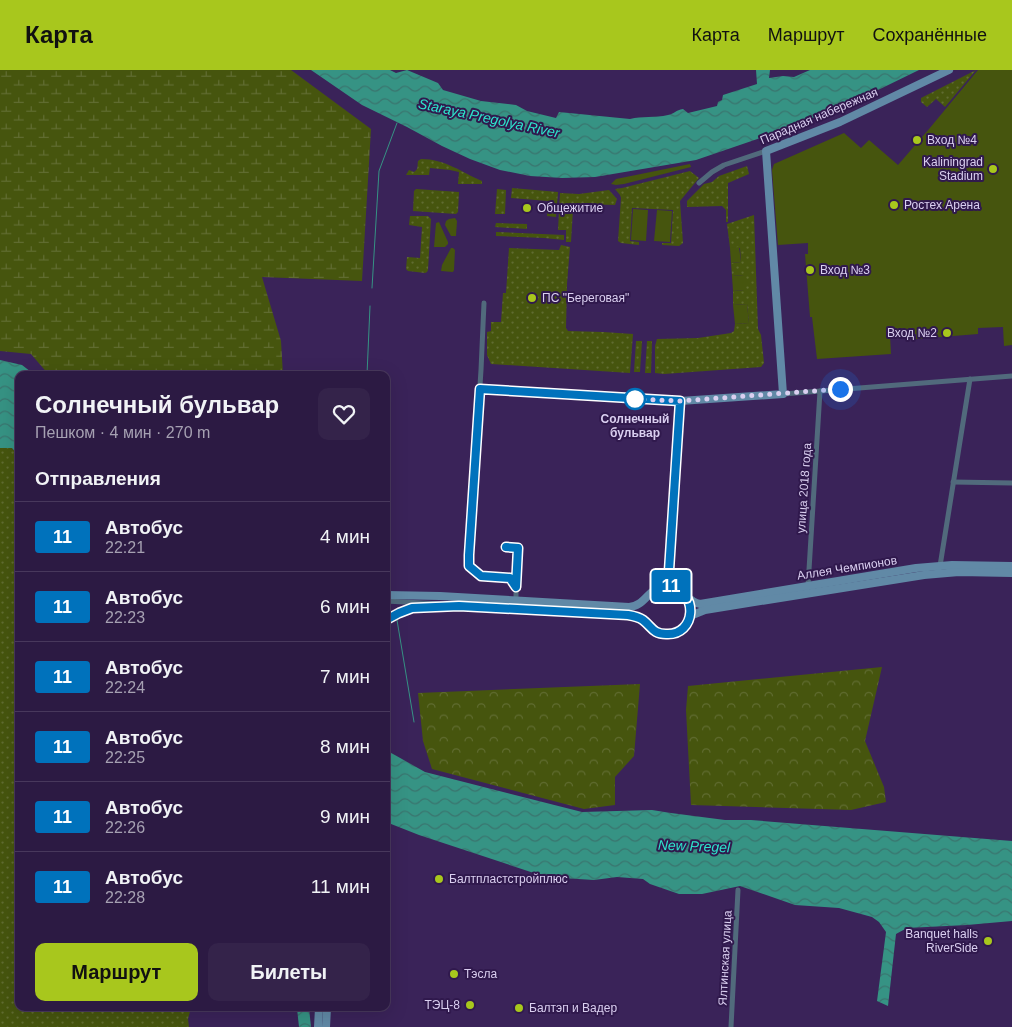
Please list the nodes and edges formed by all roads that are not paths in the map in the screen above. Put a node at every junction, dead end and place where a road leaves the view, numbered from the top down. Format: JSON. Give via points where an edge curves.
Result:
{"nodes":[{"id":1,"x":949,"y":70,"type":"edge"},
{"id":2,"x":766,"y":151,"type":"junction"},
{"id":3,"x":699,"y":183,"type":"dead end"},
{"id":4,"x":484,"y":303,"type":"dead end"},
{"id":5,"x":1012,"y":376,"type":"edge"},
{"id":6,"x":970,"y":379,"type":"junction"},
{"id":7,"x":480,"y":389,"type":"junction"},
{"id":8,"x":820,"y":391,"type":"junction"},
{"id":9,"x":783,"y":394,"type":"junction"},
{"id":10,"x":680,"y":401,"type":"junction"},
{"id":11,"x":953,"y":482,"type":"junction"},
{"id":12,"x":1012,"y":483,"type":"edge"},
{"id":13,"x":940,"y":566,"type":"junction"},
{"id":14,"x":1012,"y":566,"type":"edge"},
{"id":15,"x":1012,"y":573,"type":"edge"},
{"id":16,"x":668,"y":586,"type":"junction"},
{"id":17,"x":808,"y":586,"type":"junction"},
{"id":18,"x":390,"y":596,"type":"edge"},
{"id":19,"x":688,"y":598,"type":"junction"},
{"id":20,"x":645,"y":599,"type":"junction"},
{"id":21,"x":390,"y":601,"type":"edge"},
{"id":22,"x":516,"y":601,"type":"junction"},
{"id":23,"x":459,"y":606,"type":"junction"},
{"id":24,"x":690,"y":616,"type":"junction"},
{"id":25,"x":390,"y":618,"type":"edge"},
{"id":26,"x":646,"y":622,"type":"junction"},
{"id":27,"x":738,"y":890,"type":"dead end"},
{"id":28,"x":320,"y":1011,"type":"edge"},
{"id":29,"x":327,"y":1011,"type":"edge"},
{"id":30,"x":318,"y":1027,"type":"edge"},
{"id":31,"x":326,"y":1027,"type":"edge"},
{"id":32,"x":731,"y":1027,"type":"edge"}],
"edges":[{"from":1,"to":2,"type":"main road","name":"Парадная набережная","via":[[840,122]]},
{"from":2,"to":3,"type":"street","name":"Парадная набережная","via":[[724,165]]},
{"from":2,"to":9,"type":"main road"},
{"from":4,"to":7,"type":"street"},
{"from":5,"to":6,"type":"street"},
{"from":6,"to":8,"type":"street"},
{"from":6,"to":11,"type":"street"},
{"from":7,"to":10,"type":"street"},
{"from":7,"to":22,"type":"street","via":[[469,566],[481,576],[510,578],[516,587]]},
{"from":8,"to":9,"type":"street"},
{"from":8,"to":17,"type":"street","name":"улица 2018 года"},
{"from":9,"to":10,"type":"main road"},
{"from":10,"to":16,"type":"main road"},
{"from":11,"to":12,"type":"street"},
{"from":11,"to":13,"type":"street"},
{"from":13,"to":14,"type":"main road","name":"Аллея Чемпионов"},
{"from":13,"to":17,"type":"main road","name":"Аллея Чемпионов"},
{"from":15,"to":24,"type":"main road","name":"Аллея Чемпионов","via":[[959,572],[917,576],[705,610]]},
{"from":16,"to":19,"type":"main road","name":"Аллея Чемпионов","via":[[678,588]]},
{"from":16,"to":20,"type":"main road","via":[[654,589]]},
{"from":17,"to":19,"type":"main road","name":"Аллея Чемпионов","via":[[700,604]]},
{"from":18,"to":22,"type":"main road"},
{"from":19,"to":24,"type":"main road"},
{"from":20,"to":22,"type":"main road","via":[[629,607]]},
{"from":20,"to":26,"type":"main road","via":[[642,608]]},
{"from":21,"to":23,"type":"street"},
{"from":23,"to":25,"type":"main road","name":"Аллея Чемпионов","via":[[412,608]]},
{"from":23,"to":26,"type":"main road","name":"Аллея Чемпионов","via":[[628,615]]},
{"from":24,"to":26,"type":"main road","name":"Аллея Чемпионов","via":[[683,628],[670,634],[656,632]]},
{"from":27,"to":32,"type":"street","name":"Ялтинская улица"},
{"from":28,"to":30,"type":"main road"},
{"from":29,"to":31,"type":"main road"}]}
